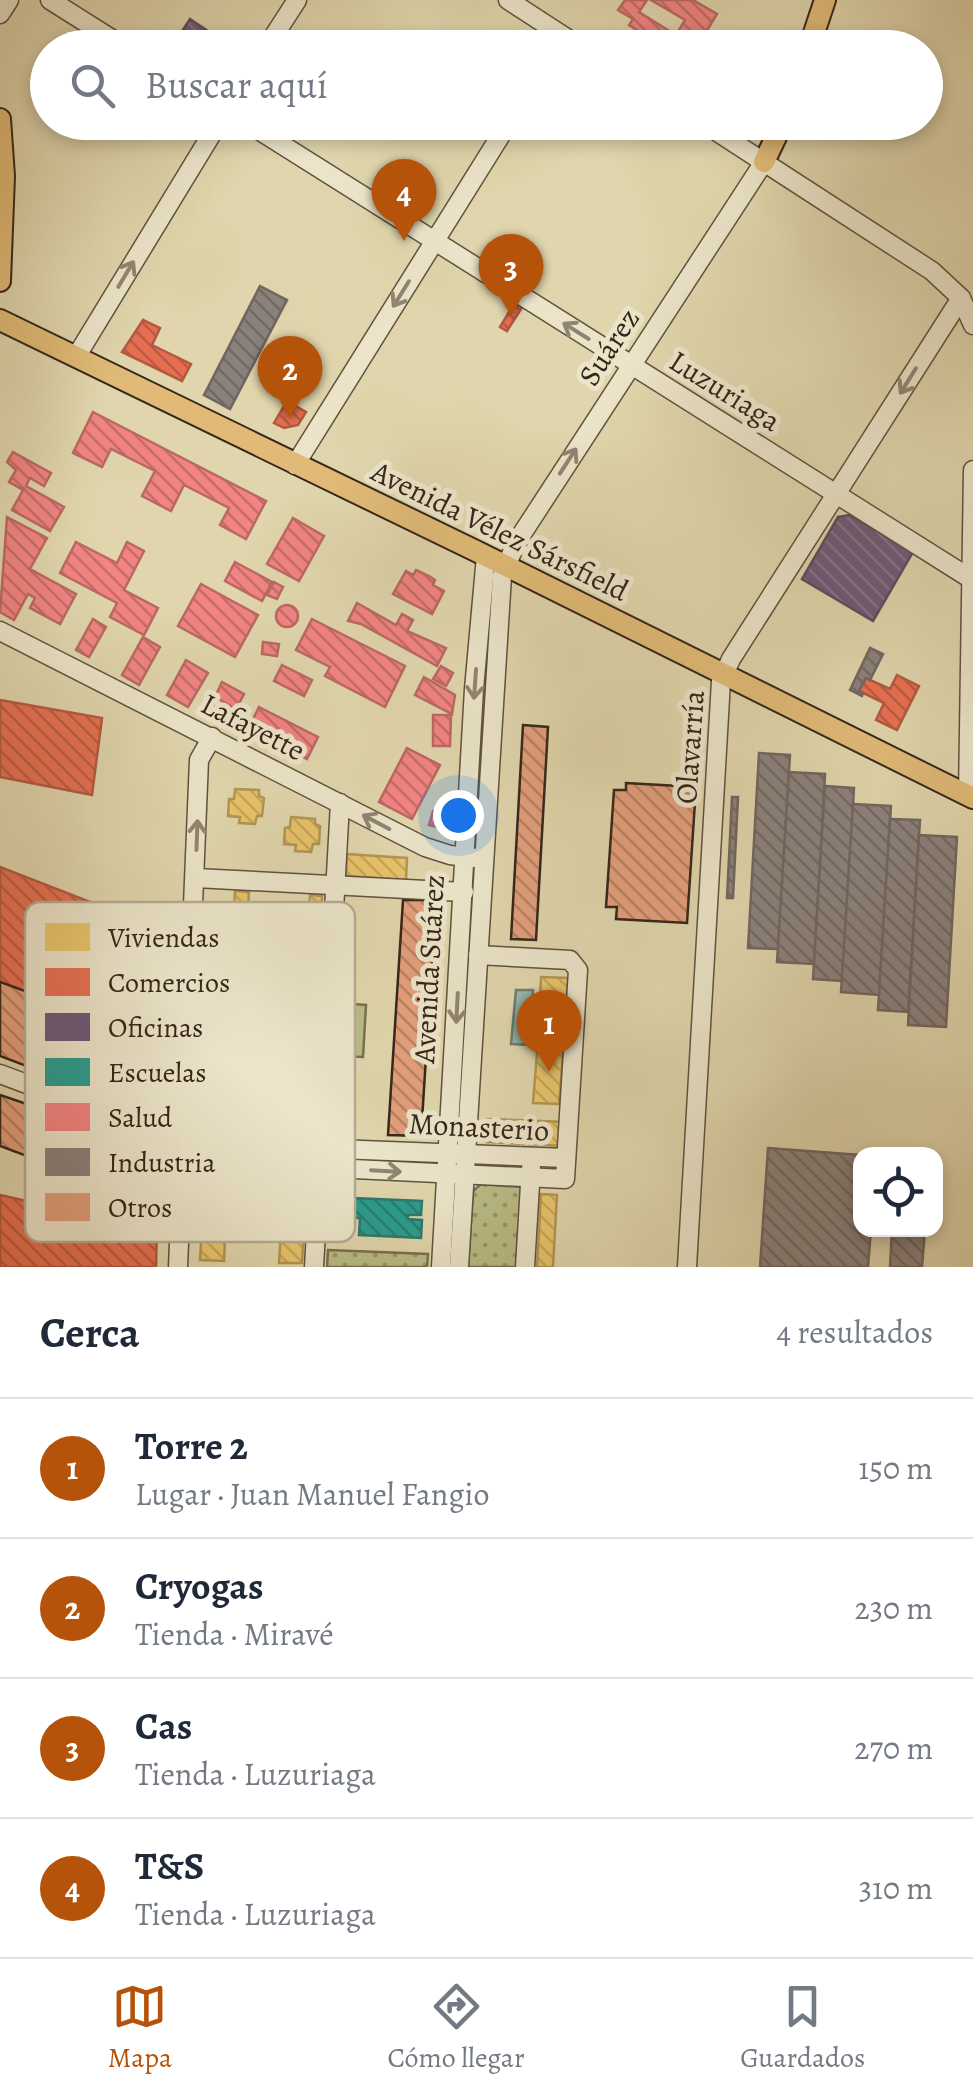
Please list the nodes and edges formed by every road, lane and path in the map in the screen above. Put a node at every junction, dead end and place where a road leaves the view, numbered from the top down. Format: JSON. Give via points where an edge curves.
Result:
{"nodes":[{"id":1,"x":9,"y":0,"type":"edge"},
{"id":2,"x":50,"y":0,"type":"edge"},
{"id":3,"x":296,"y":0,"type":"edge"},
{"id":4,"x":508,"y":0,"type":"edge"},
{"id":5,"x":826,"y":0,"type":"edge"},
{"id":6,"x":0,"y":14,"type":"edge"},
{"id":7,"x":98,"y":30,"type":"edge"},
{"id":8,"x":277,"y":30,"type":"edge"},
{"id":9,"x":544,"y":30,"type":"edge"},
{"id":10,"x":816,"y":30,"type":"edge"},
{"id":11,"x":0,"y":118,"type":"edge"},
{"id":12,"x":207,"y":140,"type":"edge"},
{"id":13,"x":274,"y":140,"type":"edge"},
{"id":14,"x":497,"y":140,"type":"edge"},
{"id":15,"x":730,"y":140,"type":"edge"},
{"id":16,"x":774,"y":140,"type":"edge"},
{"id":17,"x":764,"y":162,"type":"junction"},
{"id":18,"x":433,"y":242,"type":"junction"},
{"id":19,"x":0,"y":281,"type":"edge"},
{"id":20,"x":960,"y":298,"type":"junction"},
{"id":21,"x":0,"y":320,"type":"edge"},
{"id":22,"x":973,"y":325,"type":"edge"},
{"id":23,"x":76,"y":357,"type":"junction"},
{"id":24,"x":631,"y":364,"type":"junction"},
{"id":25,"x":295,"y":465,"type":"junction"},
{"id":26,"x":973,"y":470,"type":"edge"},
{"id":27,"x":836,"y":495,"type":"junction"},
{"id":28,"x":486,"y":556,"type":"junction"},
{"id":29,"x":506,"y":565,"type":"junction"},
{"id":30,"x":971,"y":579,"type":"edge"},
{"id":31,"x":0,"y":631,"type":"edge"},
{"id":32,"x":723,"y":674,"type":"junction"},
{"id":33,"x":212,"y":736,"type":"junction"},
{"id":34,"x":970,"y":797,"type":"edge"},
{"id":35,"x":340,"y":803,"type":"junction"},
{"id":36,"x":475,"y":858,"type":"junction"},
{"id":37,"x":196,"y":878,"type":"junction"},
{"id":38,"x":336,"y":885,"type":"junction"},
{"id":39,"x":464,"y":892,"type":"junction"},
{"id":40,"x":195,"y":902,"type":"edge"},
{"id":41,"x":335,"y":902,"type":"edge"},
{"id":42,"x":478,"y":954,"type":"junction"},
{"id":43,"x":0,"y":1074,"type":"edge"},
{"id":44,"x":25,"y":1085,"type":"edge"},
{"id":45,"x":355,"y":1149,"type":"edge"},
{"id":46,"x":457,"y":1154,"type":"junction"},
{"id":47,"x":532,"y":1158,"type":"junction"},
{"id":48,"x":566,"y":1158,"type":"junction"},
{"id":49,"x":355,"y":1170,"type":"edge"},
{"id":50,"x":455,"y":1175,"type":"junction"},
{"id":51,"x":530,"y":1178,"type":"junction"},
{"id":52,"x":179,"y":1242,"type":"edge"},
{"id":53,"x":316,"y":1242,"type":"edge"},
{"id":54,"x":178,"y":1267,"type":"edge"},
{"id":55,"x":314,"y":1267,"type":"edge"},
{"id":56,"x":441,"y":1267,"type":"edge"},
{"id":57,"x":458,"y":1267,"type":"edge"},
{"id":58,"x":525,"y":1267,"type":"edge"},
{"id":59,"x":687,"y":1267,"type":"edge"}],
"edges":[{"from":1,"to":6,"type":"street"},
{"from":2,"to":7,"type":"street"},
{"from":3,"to":8,"type":"street"},
{"from":4,"to":9,"type":"street"},
{"from":5,"to":10,"type":"main road"},
{"from":11,"to":19,"type":"main road"},
{"from":23,"to":12,"type":"street","one_way":true},
{"from":13,"to":18,"type":"street","name":"Luzuriaga"},
{"from":14,"to":18,"type":"street"},
{"from":15,"to":17,"type":"street"},
{"from":16,"to":17,"type":"main road"},
{"from":17,"to":20,"type":"street","via":[[920,262]]},
{"from":17,"to":24,"type":"street","name":"Suárez"},
{"from":24,"to":18,"type":"street","name":"Luzuriaga","one_way":true},
{"from":18,"to":25,"type":"street","one_way":true},
{"from":20,"to":22,"type":"street"},
{"from":20,"to":27,"type":"street","name":"Olavarría","one_way":true},
{"from":21,"to":23,"type":"main road","name":"Avenida Vélez Sársfield"},
{"from":23,"to":25,"type":"main road","name":"Avenida Vélez Sársfield"},
{"from":24,"to":27,"type":"street","name":"Luzuriaga"},
{"from":29,"to":24,"type":"street","name":"Suárez","one_way":true},
{"from":25,"to":28,"type":"main road","name":"Avenida Vélez Sársfield"},
{"from":26,"to":30,"type":"street"},
{"from":27,"to":30,"type":"street","name":"Luzuriaga"},
{"from":27,"to":32,"type":"street","name":"Olavarría"},
{"from":28,"to":29,"type":"main road","name":"Avenida Vélez Sársfield"},
{"from":28,"to":36,"type":"street","name":"Avenida Suárez","one_way":true,"via":[[474,689]]},
{"from":29,"to":32,"type":"main road","name":"Avenida Vélez Sársfield"},
{"from":29,"to":36,"type":"street","name":"Avenida Suárez"},
{"from":30,"to":34,"type":"street"},
{"from":31,"to":33,"type":"street","name":"Lafayette"},
{"from":32,"to":34,"type":"main road","name":"Avenida Vélez Sársfield"},
{"from":32,"to":59,"type":"street","name":"Olavarría"},
{"from":33,"to":35,"type":"street","name":"Lafayette"},
{"from":37,"to":33,"type":"street","one_way":true,"via":[[199,760]]},
{"from":36,"to":35,"type":"street","name":"Lafayette","one_way":true,"via":[[425,847]]},
{"from":35,"to":38,"type":"street"},
{"from":36,"to":39,"type":"street","name":"Avenida Suárez"},
{"from":36,"to":42,"type":"street","name":"Avenida Suárez"},
{"from":37,"to":38,"type":"street"},
{"from":37,"to":40,"type":"street"},
{"from":38,"to":39,"type":"street"},
{"from":38,"to":41,"type":"street"},
{"from":39,"to":46,"type":"street","name":"Avenida Suárez","one_way":true},
{"from":42,"to":46,"type":"street","name":"Avenida Suárez"},
{"from":42,"to":48,"type":"street","via":[[570,960],[578,970]]},
{"from":43,"to":44,"type":"street","name":"Monasterio"},
{"from":45,"to":46,"type":"street","name":"Monasterio"},
{"from":46,"to":47,"type":"street","name":"Monasterio"},
{"from":46,"to":50,"type":"street","name":"Avenida Suárez"},
{"from":47,"to":48,"type":"street","name":"Monasterio"},
{"from":47,"to":51,"type":"street"},
{"from":48,"to":51,"type":"street","name":"Monasterio","via":[[564,1179]]},
{"from":49,"to":50,"type":"street","name":"Monasterio","one_way":true},
{"from":50,"to":51,"type":"street","name":"Monasterio"},
{"from":50,"to":56,"type":"street","name":"Avenida Suárez"},
{"from":50,"to":57,"type":"street","name":"Avenida Suárez"},
{"from":51,"to":58,"type":"street"},
{"from":52,"to":54,"type":"street"},
{"from":53,"to":55,"type":"street"}]}
